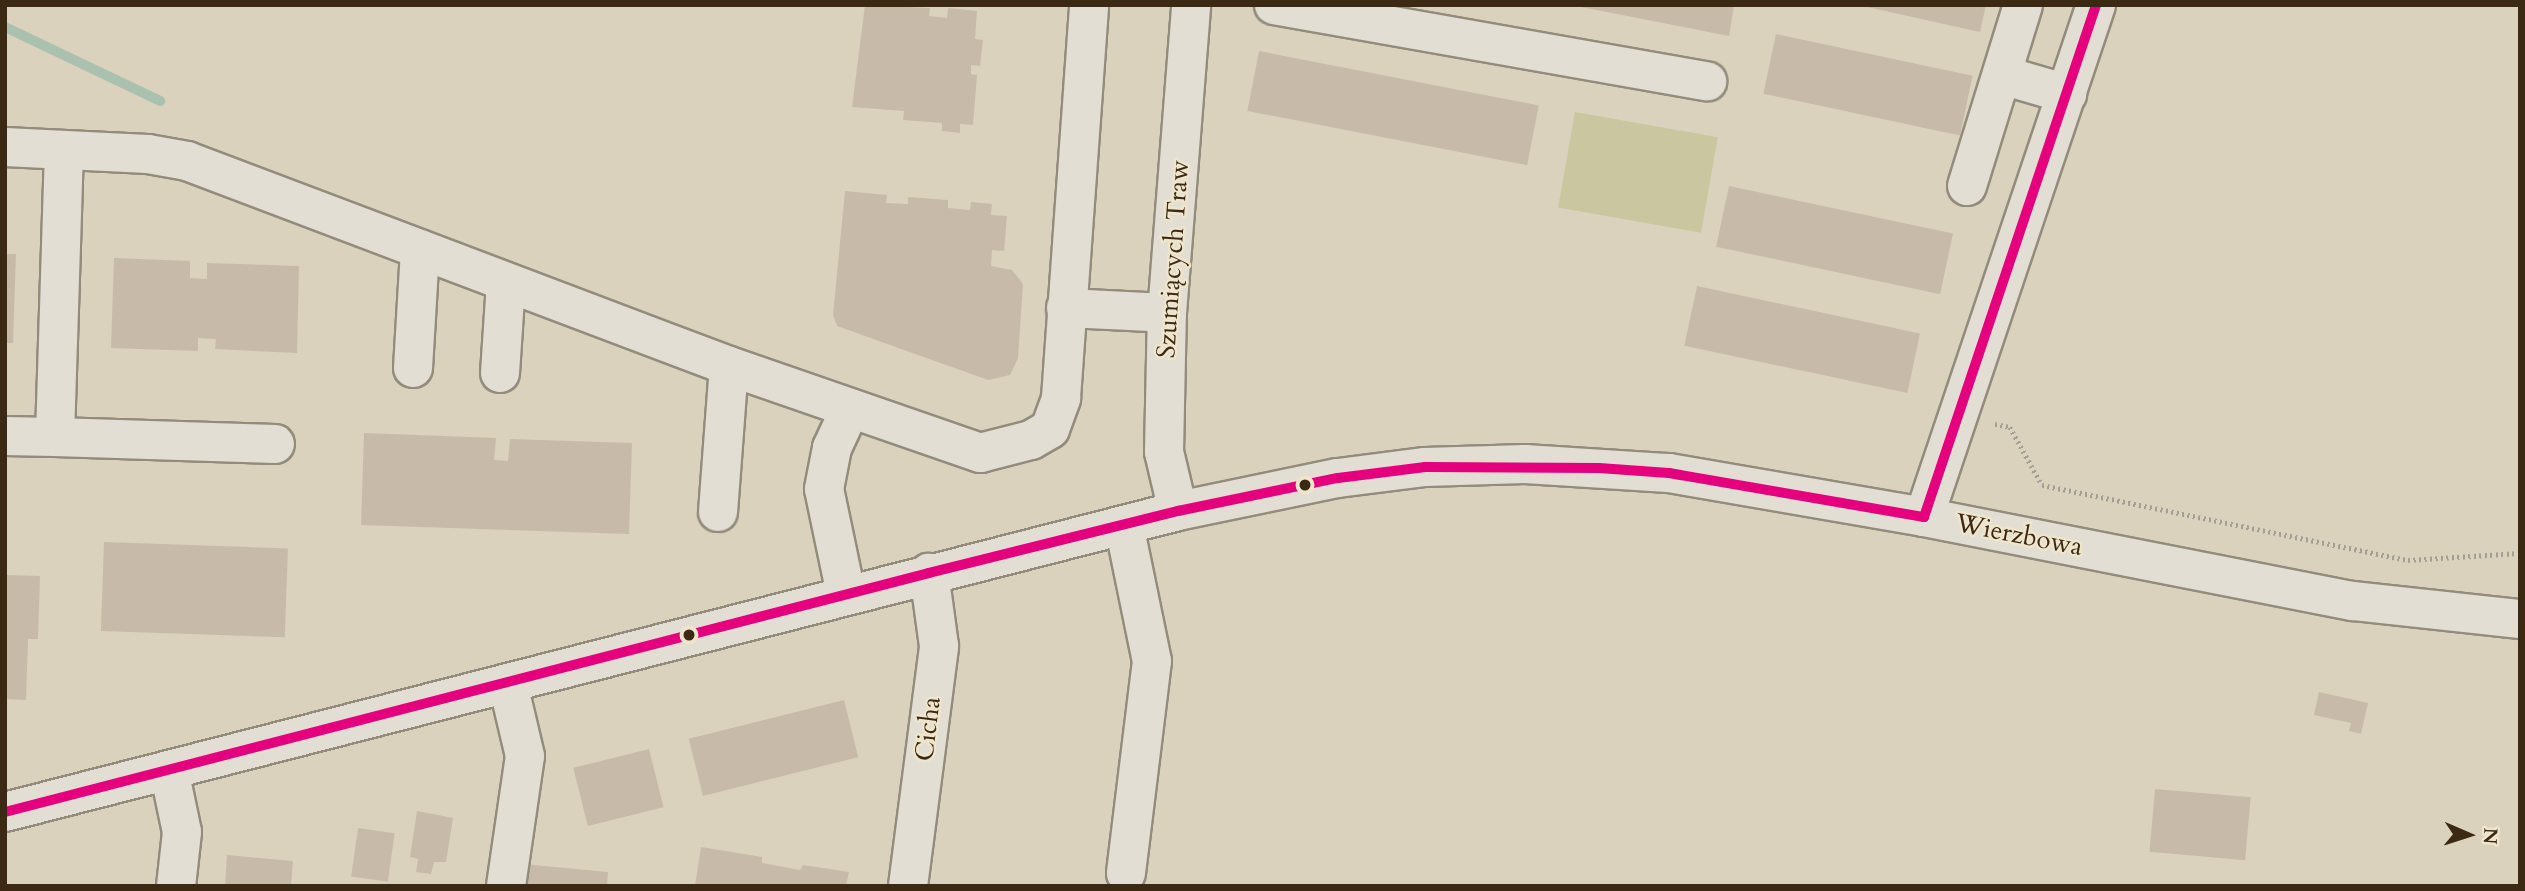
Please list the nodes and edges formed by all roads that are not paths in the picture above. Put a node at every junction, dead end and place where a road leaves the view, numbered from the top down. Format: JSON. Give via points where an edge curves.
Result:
{"nodes":[{"id":1,"x":1089,"y":5,"type":"edge"},
{"id":2,"x":1191,"y":5,"type":"edge"},
{"id":3,"x":1275,"y":5,"type":"edge"},
{"id":4,"x":2023,"y":5,"type":"edge"},
{"id":5,"x":2096,"y":5,"type":"edge"},
{"id":6,"x":2002,"y":75,"type":"junction"},
{"id":7,"x":1707,"y":81,"type":"dead end"},
{"id":8,"x":2067,"y":94,"type":"junction"},
{"id":9,"x":5,"y":148,"type":"edge"},
{"id":10,"x":64,"y":150,"type":"junction"},
{"id":11,"x":1967,"y":186,"type":"dead end"},
{"id":12,"x":420,"y":249,"type":"junction"},
{"id":13,"x":506,"y":282,"type":"junction"},
{"id":14,"x":1066,"y":307,"type":"junction"},
{"id":15,"x":1167,"y":313,"type":"junction"},
{"id":16,"x":729,"y":366,"type":"junction"},
{"id":17,"x":413,"y":369,"type":"dead end"},
{"id":18,"x":500,"y":373,"type":"dead end"},
{"id":19,"x":850,"y":409,"type":"junction"},
{"id":20,"x":5,"y":436,"type":"edge"},
{"id":21,"x":55,"y":437,"type":"junction"},
{"id":22,"x":275,"y":444,"type":"dead end"},
{"id":23,"x":718,"y":512,"type":"dead end"},
{"id":24,"x":1178,"y":512,"type":"junction"},
{"id":25,"x":1924,"y":517,"type":"junction"},
{"id":26,"x":1124,"y":526,"type":"junction"},
{"id":27,"x":929,"y":573,"type":"junction"},
{"id":28,"x":846,"y":594,"type":"junction"},
{"id":29,"x":2520,"y":618,"type":"edge"},
{"id":30,"x":508,"y":684,"type":"junction"},
{"id":31,"x":170,"y":770,"type":"junction"},
{"id":32,"x":5,"y":812,"type":"edge"},
{"id":33,"x":1126,"y":873,"type":"dead end"},
{"id":34,"x":176,"y":886,"type":"edge"},
{"id":35,"x":506,"y":886,"type":"edge"},
{"id":36,"x":908,"y":886,"type":"edge"}],
"edges":[{"from":1,"to":14,"type":"street"},
{"from":2,"to":15,"type":"street","name":"Szumiących Traw"},
{"from":3,"to":7,"type":"street"},
{"from":4,"to":6,"type":"street"},
{"from":5,"to":8,"type":"street"},
{"from":6,"to":8,"type":"street"},
{"from":6,"to":11,"type":"street"},
{"from":8,"to":25,"type":"street"},
{"from":9,"to":10,"type":"street"},
{"from":10,"to":12,"type":"street","via":[[187,161]]},
{"from":10,"to":21,"type":"street"},
{"from":12,"to":13,"type":"street"},
{"from":12,"to":17,"type":"street"},
{"from":13,"to":16,"type":"street"},
{"from":13,"to":18,"type":"street"},
{"from":14,"to":15,"type":"street"},
{"from":14,"to":19,"type":"street","via":[[1061,398],[1050,429],[1031,440],[980,453]]},
{"from":15,"to":24,"type":"street","name":"Szumiących Traw","via":[[1164,452]]},
{"from":16,"to":19,"type":"street"},
{"from":16,"to":23,"type":"street"},
{"from":19,"to":28,"type":"street","via":[[832,448],[824,489]]},
{"from":20,"to":21,"type":"street"},
{"from":21,"to":22,"type":"street"},
{"from":24,"to":25,"type":"street","name":"Wierzbowa","via":[[1338,478],[1425,467],[1525,464],[1668,474]]},
{"from":24,"to":26,"type":"street","name":"Wierzbowa"},
{"from":25,"to":29,"type":"street","name":"Wierzbowa","via":[[2353,601]]},
{"from":26,"to":27,"type":"street","name":"Wierzbowa"},
{"from":26,"to":33,"type":"street","via":[[1152,661]]},
{"from":27,"to":28,"type":"street","name":"Wierzbowa"},
{"from":27,"to":36,"type":"street","name":"Cicha","via":[[939,646]]},
{"from":28,"to":30,"type":"street","name":"Wierzbowa"},
{"from":30,"to":31,"type":"street","name":"Wierzbowa"},
{"from":30,"to":35,"type":"street","via":[[525,756]]},
{"from":31,"to":32,"type":"street","name":"Wierzbowa"},
{"from":31,"to":34,"type":"street","via":[[182,832]]}]}
